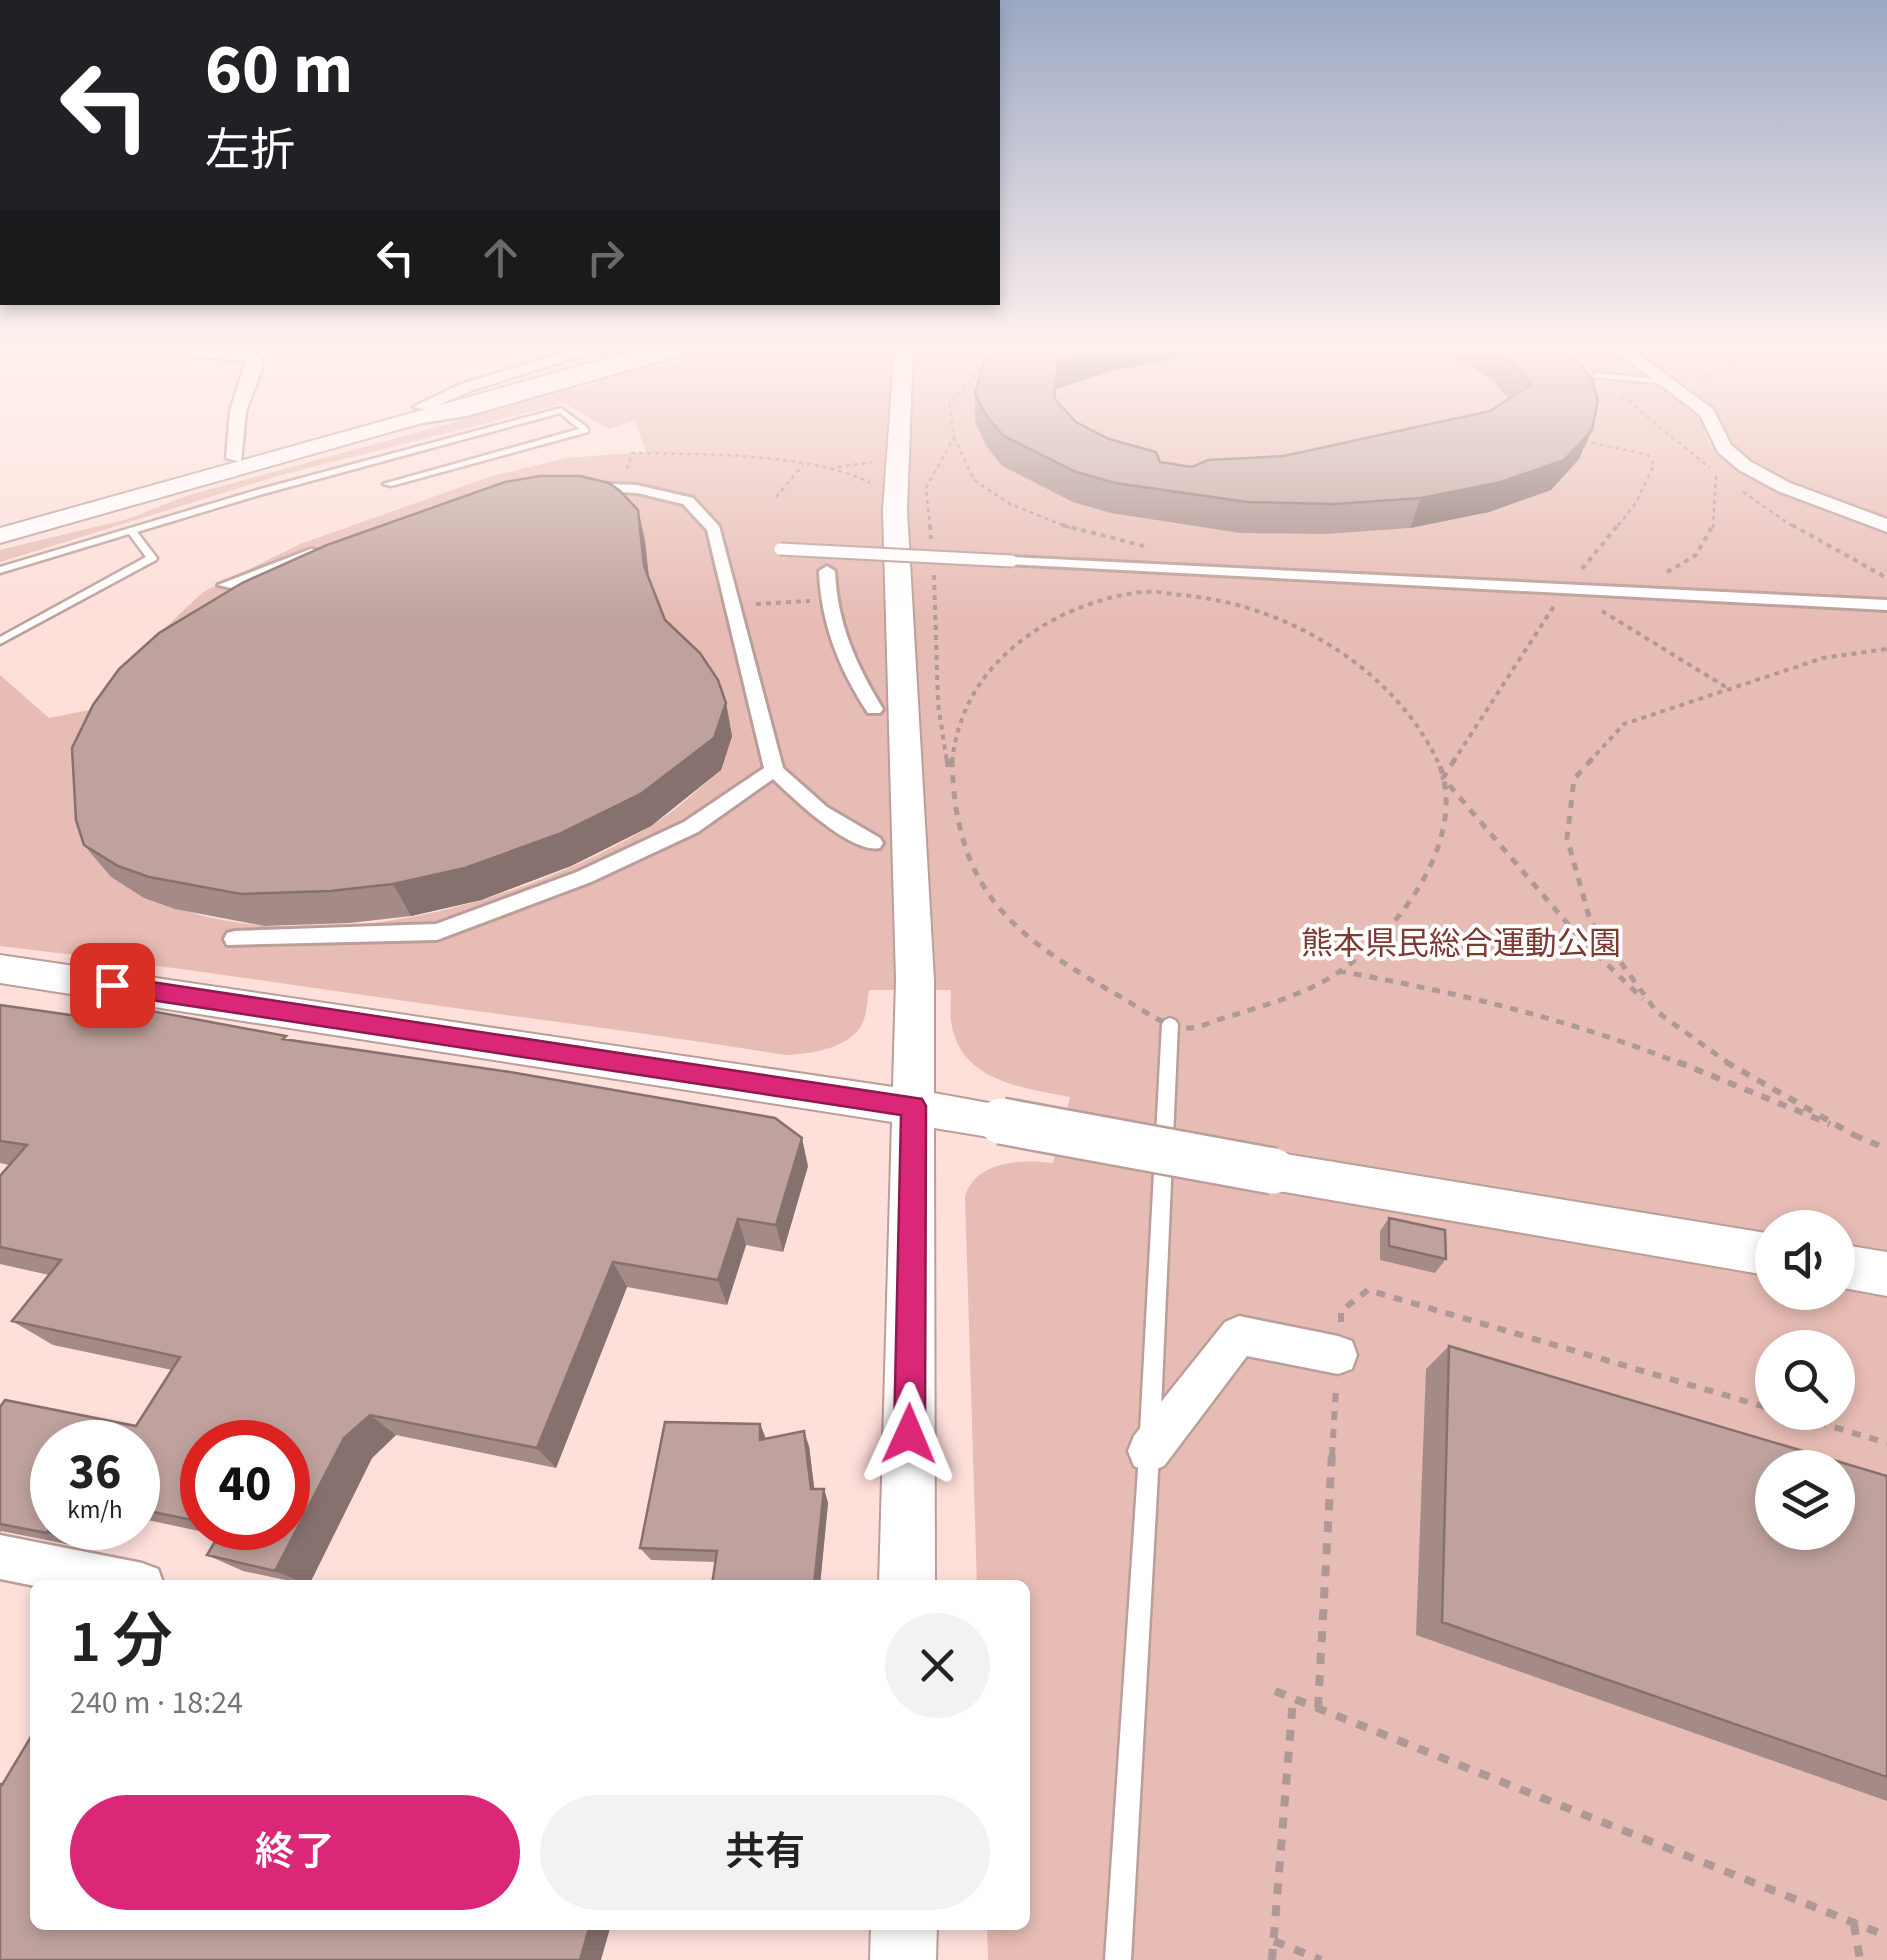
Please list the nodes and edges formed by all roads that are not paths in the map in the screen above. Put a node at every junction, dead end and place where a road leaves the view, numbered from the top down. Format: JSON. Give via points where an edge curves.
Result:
{"nodes":[{"id":1,"x":236,"y":436,"type":"edge"},
{"id":2,"x":324,"y":436,"type":"edge"},
{"id":3,"x":341,"y":436,"type":"edge"},
{"id":4,"x":462,"y":436,"type":"edge"},
{"id":5,"x":561,"y":436,"type":"edge"},
{"id":6,"x":899,"y":436,"type":"edge"},
{"id":7,"x":1719,"y":436,"type":"edge"},
{"id":8,"x":234,"y":458,"type":"junction"},
{"id":9,"x":388,"y":484,"type":"dead end"},
{"id":10,"x":571,"y":488,"type":"edge"},
{"id":11,"x":0,"y":524,"type":"edge"},
{"id":12,"x":1887,"y":526,"type":"edge"},
{"id":13,"x":131,"y":531,"type":"junction"},
{"id":14,"x":0,"y":536,"type":"edge"},
{"id":15,"x":330,"y":546,"type":"edge"},
{"id":16,"x":780,"y":549,"type":"dead end"},
{"id":17,"x":1012,"y":561,"type":"joint"},
{"id":18,"x":0,"y":570,"type":"edge"},
{"id":19,"x":826,"y":571,"type":"dead end"},
{"id":20,"x":226,"y":585,"type":"dead end"},
{"id":21,"x":1887,"y":605,"type":"edge"},
{"id":22,"x":0,"y":641,"type":"edge"},
{"id":23,"x":874,"y":709,"type":"dead end"},
{"id":24,"x":774,"y":770,"type":"junction"},
{"id":25,"x":873,"y":843,"type":"dead end"},
{"id":26,"x":234,"y":938,"type":"dead end"},
{"id":27,"x":0,"y":970,"type":"edge"},
{"id":28,"x":1170,"y":1024,"type":"road end"},
{"id":29,"x":914,"y":1106,"type":"junction"},
{"id":30,"x":1755,"y":1252,"type":"edge"},
{"id":31,"x":1855,"y":1269,"type":"edge"},
{"id":32,"x":1887,"y":1274,"type":"edge"},
{"id":33,"x":1338,"y":1355,"type":"road end"},
{"id":34,"x":1150,"y":1451,"type":"junction"},
{"id":35,"x":0,"y":1557,"type":"edge"},
{"id":36,"x":117,"y":1580,"type":"edge"},
{"id":37,"x":908,"y":1580,"type":"edge"},
{"id":38,"x":904,"y":1930,"type":"edge"},
{"id":39,"x":904,"y":1960,"type":"edge"},
{"id":40,"x":1118,"y":1960,"type":"edge"}],
"edges":[{"from":1,"to":8,"type":"street"},
{"from":2,"to":8,"type":"street"},
{"from":3,"to":14,"type":"street"},
{"from":4,"to":13,"type":"lane"},
{"from":5,"to":9,"type":"lane"},
{"from":6,"to":29,"type":"street","via":[[895,510],[915,980]]},
{"from":7,"to":12,"type":"street","via":[[1745,466]]},
{"from":8,"to":11,"type":"street"},
{"from":10,"to":24,"type":"street","via":[[637,490],[688,501],[714,529]]},
{"from":13,"to":18,"type":"lane"},
{"from":13,"to":22,"type":"lane","via":[[152,558]]},
{"from":15,"to":20,"type":"street"},
{"from":16,"to":17,"type":"lane","bridge":true},
{"from":17,"to":21,"type":"street"},
{"from":19,"to":23,"type":"street","via":[[826,600],[844,661]]},
{"from":24,"to":25,"type":"street","via":[[820,812]]},
{"from":24,"to":26,"type":"street","via":[[691,827],[584,877],[437,932]]},
{"from":27,"to":29,"type":"street"},
{"from":28,"to":34,"type":"lane"},
{"from":29,"to":30,"type":"street","bridge":true},
{"from":29,"to":37,"type":"street"},
{"from":31,"to":32,"type":"street"},
{"from":33,"to":34,"type":"street","via":[[1239,1336]]},
{"from":34,"to":40,"type":"lane"},
{"from":35,"to":36,"type":"street"},
{"from":38,"to":39,"type":"street"}]}
